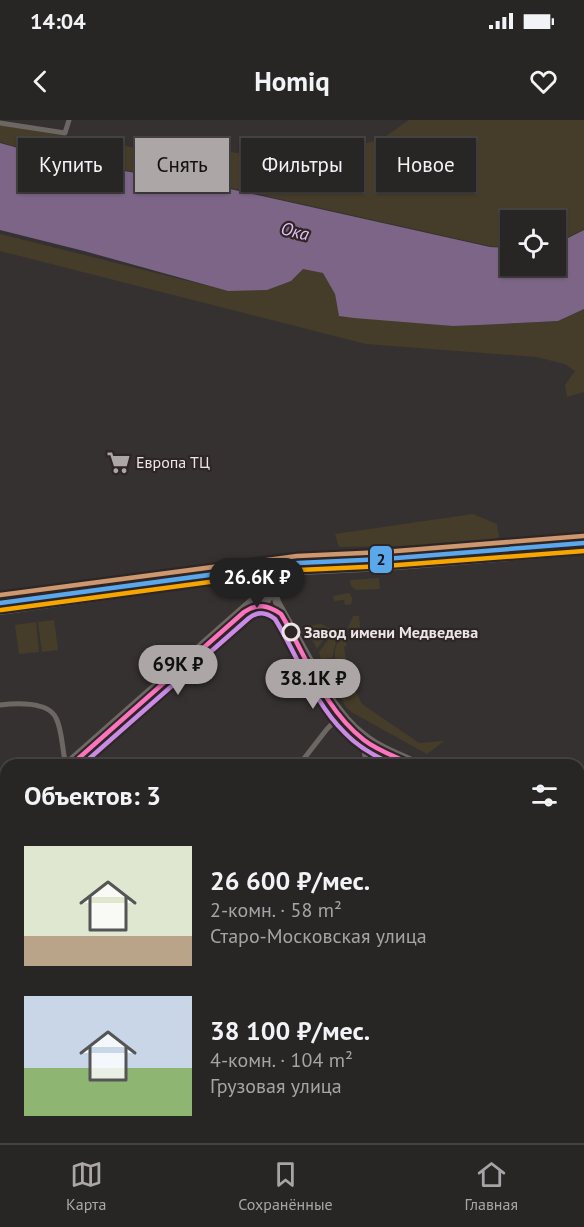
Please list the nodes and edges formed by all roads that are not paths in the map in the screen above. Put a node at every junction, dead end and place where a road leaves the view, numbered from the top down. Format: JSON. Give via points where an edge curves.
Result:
{"nodes":[{"id":1,"x":69,"y":120,"type":"edge"},
{"id":2,"x":0,"y":123,"type":"edge"},
{"id":3,"x":584,"y":543,"type":"edge"},
{"id":4,"x":584,"y":551,"type":"edge"},
{"id":5,"x":272,"y":570,"type":"junction"},
{"id":6,"x":261,"y":572,"type":"junction"},
{"id":7,"x":274,"y":587,"type":"junction"},
{"id":8,"x":262,"y":589,"type":"junction"},
{"id":9,"x":267,"y":601,"type":"junction"},
{"id":10,"x":0,"y":603,"type":"edge"},
{"id":11,"x":249,"y":604,"type":"junction"},
{"id":12,"x":280,"y":606,"type":"junction"},
{"id":13,"x":0,"y":611,"type":"edge"},
{"id":14,"x":250,"y":616,"type":"junction"},
{"id":15,"x":277,"y":618,"type":"junction"},
{"id":16,"x":0,"y":705,"type":"edge"},
{"id":17,"x":339,"y":718,"type":"junction"},
{"id":18,"x":367,"y":744,"type":"junction"},
{"id":19,"x":65,"y":759,"type":"edge"},
{"id":20,"x":72,"y":759,"type":"edge"},
{"id":21,"x":87,"y":759,"type":"edge"},
{"id":22,"x":304,"y":759,"type":"edge"},
{"id":23,"x":366,"y":759,"type":"edge"},
{"id":24,"x":391,"y":759,"type":"edge"},
{"id":25,"x":406,"y":759,"type":"edge"}],
"edges":[{"from":1,"to":2,"type":"street","via":[[65,133]]},
{"from":3,"to":5,"type":"main road","via":[[298,563]]},
{"from":4,"to":5,"type":"main road"},
{"from":5,"to":6,"type":"main road"},
{"from":5,"to":7,"type":"main road"},
{"from":6,"to":8,"type":"main road"},
{"from":6,"to":10,"type":"main road"},
{"from":6,"to":13,"type":"main road"},
{"from":7,"to":9,"type":"main road"},
{"from":7,"to":12,"type":"main road"},
{"from":8,"to":9,"type":"main road"},
{"from":8,"to":11,"type":"main road"},
{"from":9,"to":11,"type":"main road"},
{"from":9,"to":12,"type":"main road"},
{"from":9,"to":14,"type":"main road"},
{"from":9,"to":15,"type":"main road"},
{"from":11,"to":20,"type":"main road"},
{"from":12,"to":17,"type":"main road"},
{"from":14,"to":15,"type":"main road","via":[[265,613]]},
{"from":14,"to":21,"type":"main road"},
{"from":15,"to":17,"type":"main road","via":[[326,707]]},
{"from":16,"to":19,"type":"street","via":[[32,705],[53,714]]},
{"from":17,"to":18,"type":"main road","via":[[353,738]]},
{"from":17,"to":22,"type":"street"},
{"from":18,"to":23,"type":"street"},
{"from":18,"to":24,"type":"main road"},
{"from":18,"to":25,"type":"main road"}]}
